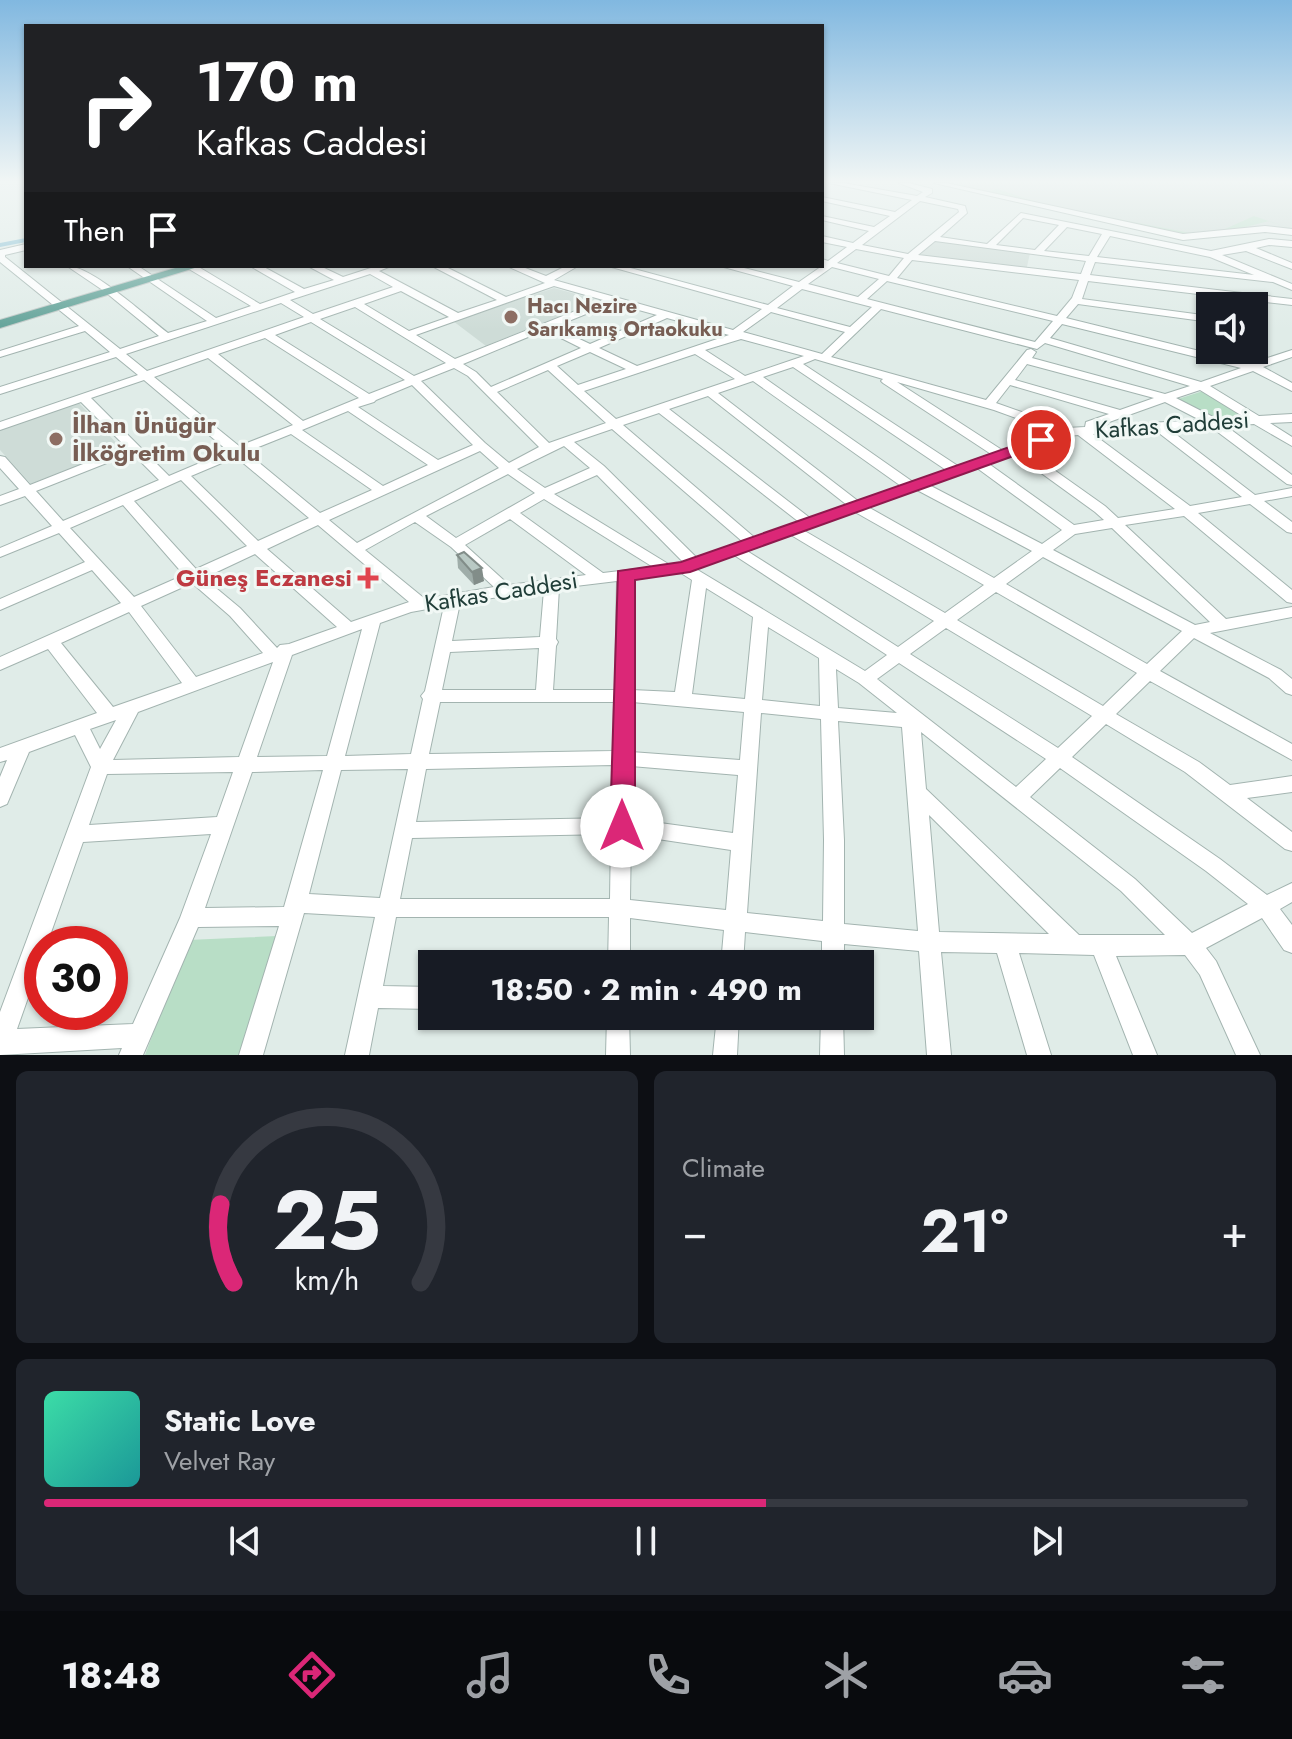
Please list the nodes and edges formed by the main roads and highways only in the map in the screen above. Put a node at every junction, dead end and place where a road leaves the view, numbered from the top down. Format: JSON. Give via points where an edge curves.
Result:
{"nodes":[{"id":1,"x":172,"y":268,"type":"edge"},
{"id":2,"x":184,"y":268,"type":"edge"},
{"id":3,"x":150,"y":276,"type":"junction"},
{"id":4,"x":0,"y":321,"type":"edge"}],
"edges":[{"from":1,"to":3,"type":"main road"},
{"from":2,"to":3,"type":"main road"},
{"from":3,"to":4,"type":"main road"}]}
